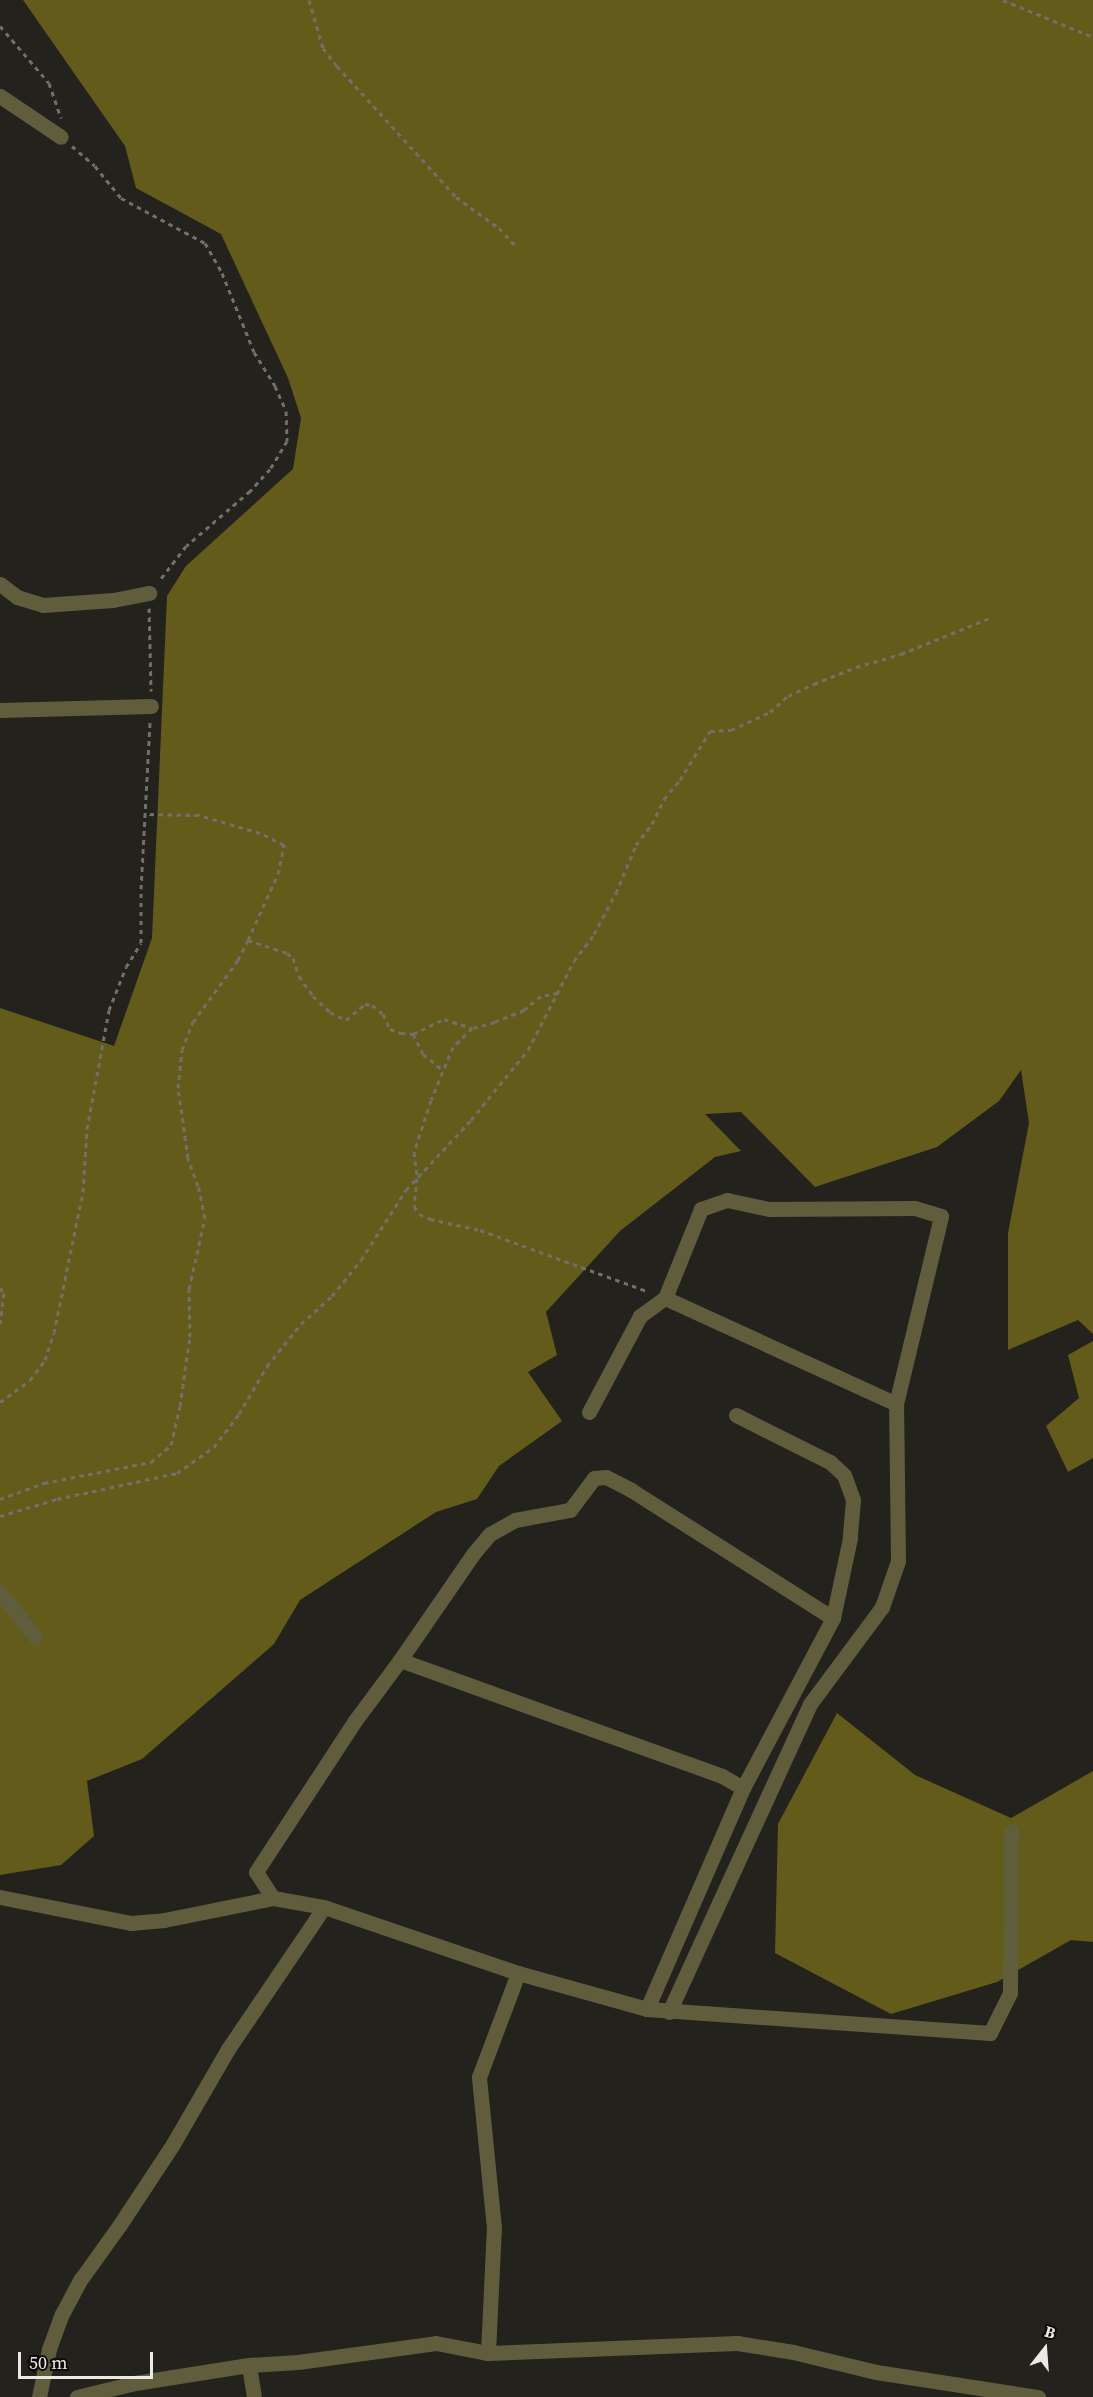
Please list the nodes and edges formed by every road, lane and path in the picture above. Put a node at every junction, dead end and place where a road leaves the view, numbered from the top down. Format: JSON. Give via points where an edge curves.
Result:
{"nodes":[{"id":1,"x":309,"y":0,"type":"edge"},
{"id":2,"x":1003,"y":0,"type":"edge"},
{"id":3,"x":0,"y":26,"type":"edge"},
{"id":4,"x":1093,"y":37,"type":"edge"},
{"id":5,"x":0,"y":96,"type":"edge"},
{"id":6,"x":61,"y":137,"type":"junction"},
{"id":7,"x":517,"y":248,"type":"dead end"},
{"id":8,"x":0,"y":584,"type":"edge"},
{"id":9,"x":149,"y":593,"type":"junction"},
{"id":10,"x":992,"y":617,"type":"dead end"},
{"id":11,"x":151,"y":706,"type":"junction"},
{"id":12,"x":0,"y":710,"type":"edge"},
{"id":13,"x":147,"y":814,"type":"junction"},
{"id":14,"x":248,"y":940,"type":"junction"},
{"id":15,"x":558,"y":993,"type":"junction"},
{"id":16,"x":472,"y":1028,"type":"junction"},
{"id":17,"x":413,"y":1034,"type":"junction"},
{"id":18,"x":444,"y":1070,"type":"junction"},
{"id":19,"x":417,"y":1178,"type":"junction"},
{"id":20,"x":0,"y":1288,"type":"edge"},
{"id":21,"x":665,"y":1298,"type":"junction"},
{"id":22,"x":0,"y":1324,"type":"edge"},
{"id":23,"x":0,"y":1402,"type":"edge"},
{"id":24,"x":896,"y":1404,"type":"junction"},
{"id":25,"x":589,"y":1412,"type":"dead end"},
{"id":26,"x":736,"y":1415,"type":"dead end"},
{"id":27,"x":0,"y":1500,"type":"edge"},
{"id":28,"x":0,"y":1516,"type":"edge"},
{"id":29,"x":0,"y":1592,"type":"edge"},
{"id":30,"x":833,"y":1618,"type":"junction"},
{"id":31,"x":35,"y":1637,"type":"dead end"},
{"id":32,"x":400,"y":1660,"type":"junction"},
{"id":33,"x":743,"y":1788,"type":"junction"},
{"id":34,"x":1011,"y":1832,"type":"dead end"},
{"id":35,"x":0,"y":1897,"type":"edge"},
{"id":36,"x":273,"y":1898,"type":"junction"},
{"id":37,"x":324,"y":1907,"type":"junction"},
{"id":38,"x":518,"y":1973,"type":"junction"},
{"id":39,"x":647,"y":2009,"type":"junction"},
{"id":40,"x":669,"y":2012,"type":"junction"},
{"id":41,"x":488,"y":2353,"type":"junction"},
{"id":42,"x":249,"y":2365,"type":"junction"},
{"id":43,"x":39,"y":2397,"type":"edge"},
{"id":44,"x":77,"y":2397,"type":"edge"},
{"id":45,"x":254,"y":2397,"type":"edge"},
{"id":46,"x":1038,"y":2397,"type":"edge"}],
"edges":[{"from":1,"to":7,"type":"path","via":[[323,48],[337,66],[456,197],[500,228]]},
{"from":2,"to":4,"type":"path"},
{"from":3,"to":6,"type":"path","via":[[49,83],[61,118]]},
{"from":5,"to":6,"type":"street"},
{"from":6,"to":9,"type":"path","via":[[95,166],[121,198],[206,243],[254,352],[286,411],[287,441],[270,470],[186,546]]},
{"from":8,"to":9,"type":"street","via":[[17,597],[43,605]]},
{"from":9,"to":11,"type":"path"},
{"from":10,"to":15,"type":"path","via":[[814,684],[788,696],[770,712],[731,730],[710,731],[636,845],[616,893]]},
{"from":11,"to":12,"type":"street"},
{"from":11,"to":13,"type":"path"},
{"from":13,"to":14,"type":"path","via":[[199,815],[260,833],[284,845],[278,874]]},
{"from":13,"to":23,"type":"path","via":[[141,944],[126,967],[109,1010],[87,1129],[83,1192],[54,1333],[45,1360],[30,1380]]},
{"from":14,"to":17,"type":"path","via":[[293,958],[299,976],[330,1012],[346,1020],[365,1004],[372,1005],[383,1014],[390,1029]]},
{"from":14,"to":27,"type":"path","via":[[193,1022],[182,1050],[178,1088],[188,1158],[205,1218],[189,1290],[190,1337],[171,1445],[150,1462],[44,1483]]},
{"from":15,"to":16,"type":"path","via":[[541,996],[524,1010]]},
{"from":15,"to":19,"type":"path","via":[[528,1050]]},
{"from":16,"to":17,"type":"path","via":[[444,1019]]},
{"from":16,"to":18,"type":"path","via":[[453,1047]]},
{"from":17,"to":18,"type":"path","via":[[423,1054]]},
{"from":18,"to":19,"type":"path","via":[[414,1152]]},
{"from":19,"to":21,"type":"path","via":[[414,1206],[430,1220],[491,1234]]},
{"from":19,"to":28,"type":"path","via":[[347,1278],[301,1324],[267,1366],[214,1447],[177,1473]]},
{"from":20,"to":22,"type":"path","via":[[4,1293]]},
{"from":21,"to":24,"type":"street"},
{"from":21,"to":24,"type":"street","via":[[701,1209],[727,1200],[769,1209],[915,1208],[941,1216]]},
{"from":21,"to":25,"type":"street","via":[[640,1316]]},
{"from":24,"to":40,"type":"street","via":[[898,1561],[882,1607],[810,1704]]},
{"from":26,"to":30,"type":"street","via":[[830,1462],[844,1475],[853,1500],[850,1538]]},
{"from":29,"to":31,"type":"street"},
{"from":30,"to":32,"type":"street","via":[[631,1490],[606,1477],[594,1478],[570,1510],[515,1520],[490,1534]]},
{"from":30,"to":33,"type":"street"},
{"from":32,"to":33,"type":"street","via":[[722,1776]]},
{"from":32,"to":36,"type":"street","via":[[354,1722],[256,1872]]},
{"from":33,"to":39,"type":"street"},
{"from":34,"to":40,"type":"street","via":[[1010,1993],[990,2032]]},
{"from":35,"to":36,"type":"street","via":[[131,1923]]},
{"from":36,"to":37,"type":"street"},
{"from":37,"to":38,"type":"street"},
{"from":37,"to":43,"type":"street","via":[[228,2049],[173,2144],[81,2279],[49,2349]]},
{"from":38,"to":39,"type":"street"},
{"from":38,"to":41,"type":"street","via":[[479,2077],[494,2228]]},
{"from":39,"to":40,"type":"street"},
{"from":41,"to":42,"type":"street","via":[[436,2343]]},
{"from":41,"to":46,"type":"street","via":[[737,2343],[876,2372]]},
{"from":42,"to":44,"type":"street","via":[[135,2383]]},
{"from":42,"to":45,"type":"street"}]}
